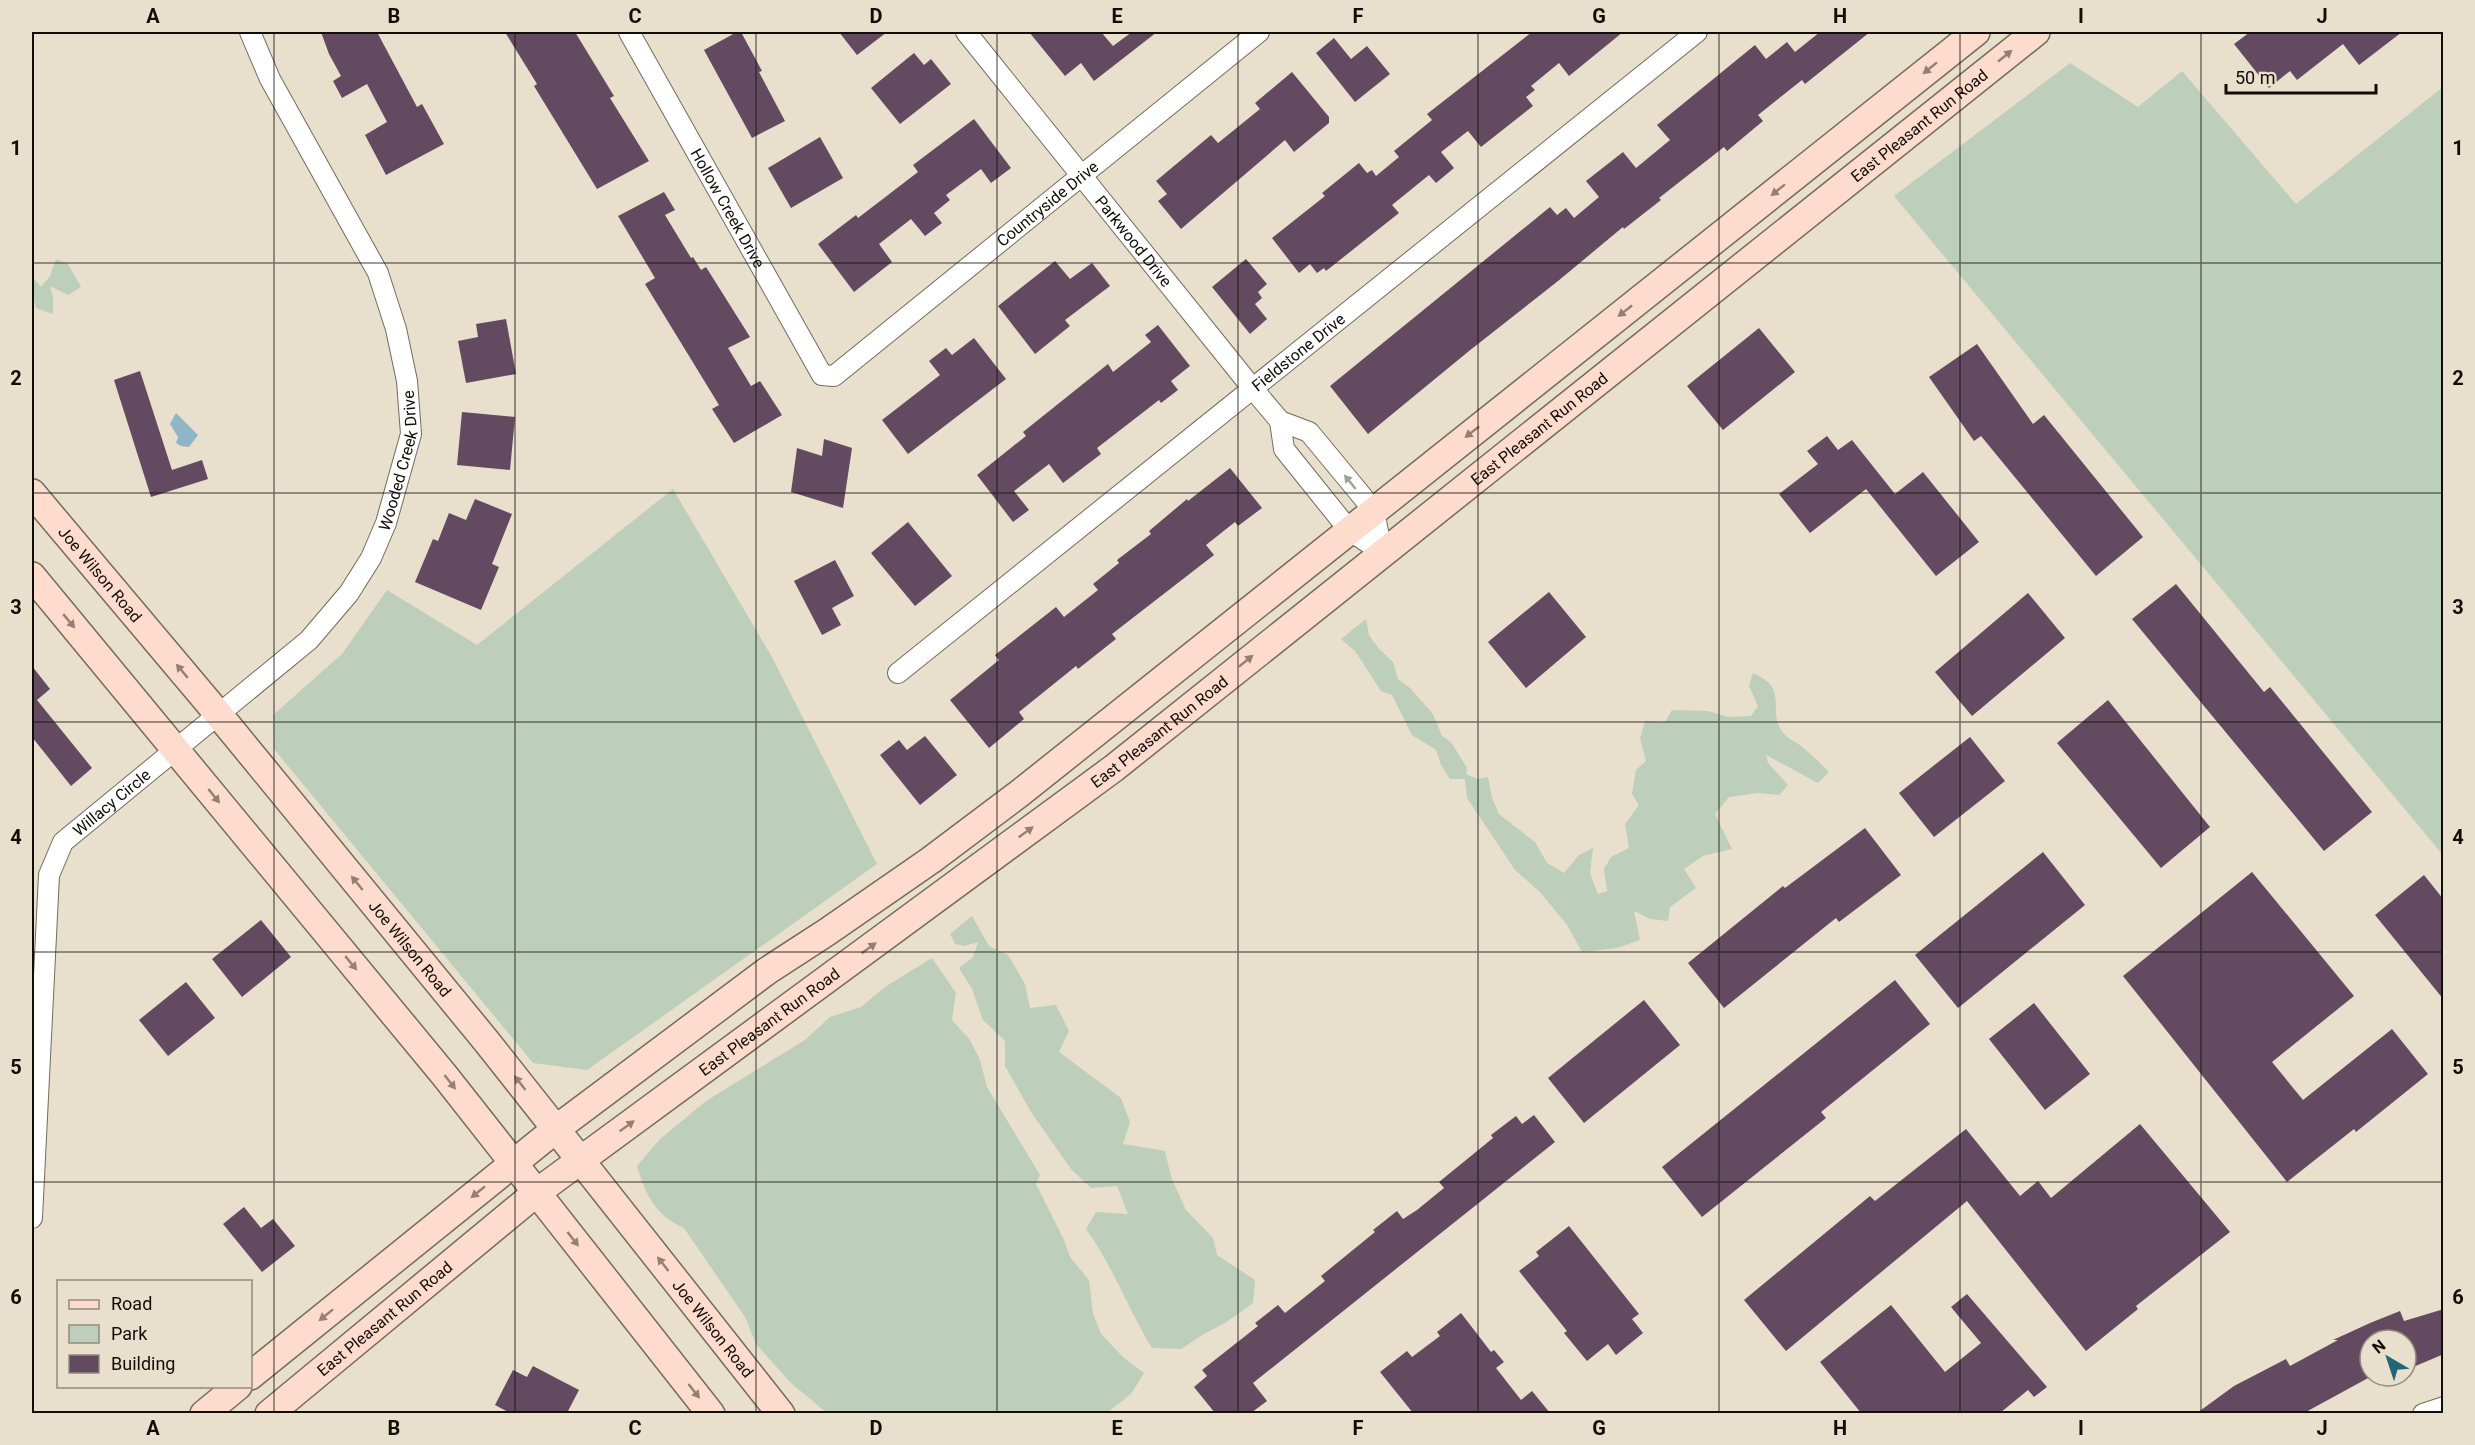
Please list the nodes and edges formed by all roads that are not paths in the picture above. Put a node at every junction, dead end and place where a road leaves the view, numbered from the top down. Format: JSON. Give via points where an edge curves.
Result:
{"nodes":[{"id":1,"x":250,"y":32,"type":"edge"},
{"id":2,"x":629,"y":32,"type":"edge"},
{"id":3,"x":966,"y":32,"type":"edge"},
{"id":4,"x":1259,"y":32,"type":"edge"},
{"id":5,"x":1697,"y":32,"type":"edge"},
{"id":6,"x":1976,"y":32,"type":"edge"},
{"id":7,"x":2036,"y":32,"type":"edge"},
{"id":8,"x":1082,"y":176,"type":"junction"},
{"id":9,"x":1729,"y":228,"type":"junction"},
{"id":10,"x":1754,"y":258,"type":"junction"},
{"id":11,"x":834,"y":376,"type":"joint"},
{"id":12,"x":1252,"y":389,"type":"junction"},
{"id":13,"x":1280,"y":421,"type":"junction"},
{"id":14,"x":32,"y":493,"type":"edge"},
{"id":15,"x":1374,"y":511,"type":"junction"},
{"id":16,"x":1349,"y":531,"type":"junction"},
{"id":17,"x":1382,"y":552,"type":"junction"},
{"id":18,"x":32,"y":576,"type":"edge"},
{"id":19,"x":898,"y":673,"type":"dead end"},
{"id":20,"x":219,"y":716,"type":"junction"},
{"id":21,"x":177,"y":750,"type":"junction"},
{"id":22,"x":556,"y":1129,"type":"junction"},
{"id":23,"x":580,"y":1160,"type":"junction"},
{"id":24,"x":513,"y":1163,"type":"junction"},
{"id":25,"x":536,"y":1193,"type":"junction"},
{"id":26,"x":32,"y":1218,"type":"edge"},
{"id":27,"x":252,"y":1374,"type":"edge"},
{"id":28,"x":235,"y":1388,"type":"edge"},
{"id":29,"x":2444,"y":1407,"type":"edge"},
{"id":30,"x":204,"y":1413,"type":"edge"},
{"id":31,"x":269,"y":1413,"type":"edge"},
{"id":32,"x":711,"y":1413,"type":"edge"},
{"id":33,"x":781,"y":1413,"type":"edge"},
{"id":34,"x":2423,"y":1413,"type":"edge"}],
"edges":[{"from":1,"to":20,"type":"street","name":"Wooded Creek Drive","via":[[270,79],[378,273],[407,381],[411,434],[386,523],[371,558],[349,592],[309,640]]},
{"from":2,"to":11,"type":"street","name":"Hollow Creek Drive","via":[[822,375]]},
{"from":3,"to":8,"type":"street","name":"Parkwood Drive"},
{"from":4,"to":8,"type":"street","name":"Countryside Drive"},
{"from":5,"to":12,"type":"street","name":"Fieldstone Drive"},
{"from":6,"to":9,"type":"main road","one_way":true},
{"from":10,"to":7,"type":"main road","name":"East Pleasant Run Road","one_way":true},
{"from":8,"to":11,"type":"street","name":"Countryside Drive"},
{"from":8,"to":12,"type":"street","name":"Parkwood Drive"},
{"from":9,"to":10,"type":"main road"},
{"from":9,"to":15,"type":"main road","one_way":true},
{"from":10,"to":17,"type":"main road","name":"East Pleasant Run Road"},
{"from":12,"to":13,"type":"street","name":"Parkwood Drive"},
{"from":12,"to":19,"type":"street","name":"Fieldstone Drive"},
{"from":15,"to":13,"type":"street","name":"Parkwood Drive","one_way":true,"via":[[1309,432]]},
{"from":13,"to":16,"type":"street","via":[[1284,449]]},
{"from":20,"to":14,"type":"main road","name":"Joe Wilson Road","one_way":true},
{"from":15,"to":16,"type":"main road"},
{"from":15,"to":17,"type":"street","name":"Parkwood Drive"},
{"from":16,"to":17,"type":"street"},
{"from":16,"to":22,"type":"main road","via":[[949,847],[767,971]]},
{"from":23,"to":17,"type":"main road","name":"East Pleasant Run Road","one_way":true,"via":[[1114,768]]},
{"from":18,"to":21,"type":"main road","one_way":true},
{"from":20,"to":21,"type":"street","name":"Wooded Creek Drive"},
{"from":22,"to":20,"type":"main road","name":"Joe Wilson Road","one_way":true},
{"from":21,"to":24,"type":"main road","one_way":true},
{"from":21,"to":26,"type":"street","name":"Willacy Circle","via":[[63,842],[49,875]]},
{"from":22,"to":23,"type":"main road","name":"Joe Wilson Road"},
{"from":22,"to":24,"type":"main road"},
{"from":23,"to":25,"type":"main road","name":"East Pleasant Run Road"},
{"from":33,"to":23,"type":"main road","name":"Joe Wilson Road","one_way":true},
{"from":24,"to":25,"type":"main road"},
{"from":24,"to":27,"type":"main road","one_way":true},
{"from":25,"to":31,"type":"main road","name":"East Pleasant Run Road"},
{"from":25,"to":32,"type":"main road","one_way":true},
{"from":28,"to":30,"type":"main road"},
{"from":29,"to":34,"type":"street"}]}
